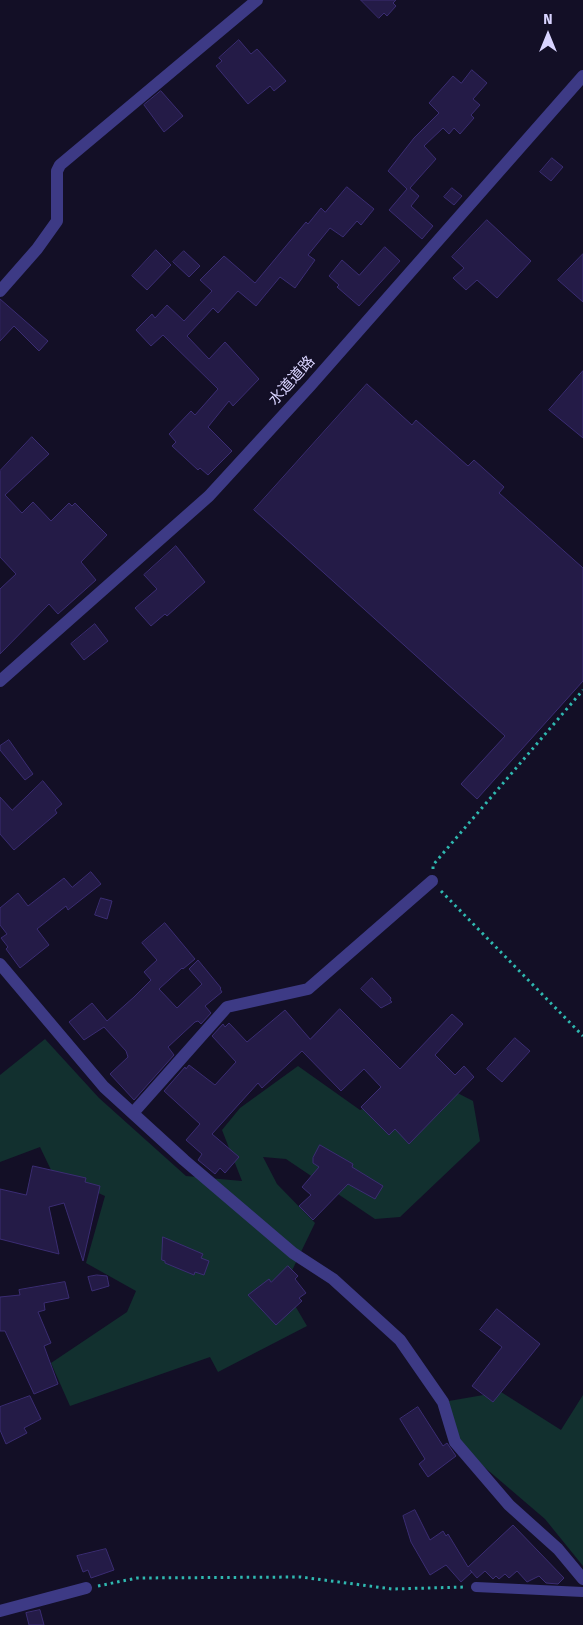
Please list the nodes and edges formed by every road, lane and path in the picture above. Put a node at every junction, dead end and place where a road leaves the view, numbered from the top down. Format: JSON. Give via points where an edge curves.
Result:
{"nodes":[{"id":1,"x":257,"y":0,"type":"edge"},
{"id":2,"x":583,"y":76,"type":"edge"},
{"id":3,"x":0,"y":291,"type":"edge"},
{"id":4,"x":0,"y":681,"type":"edge"},
{"id":5,"x":583,"y":690,"type":"edge"},
{"id":6,"x":432,"y":881,"type":"junction"},
{"id":7,"x":0,"y":964,"type":"edge"},
{"id":8,"x":583,"y":1036,"type":"edge"},
{"id":9,"x":133,"y":1113,"type":"junction"},
{"id":10,"x":583,"y":1579,"type":"edge"},
{"id":11,"x":476,"y":1587,"type":"joint"},
{"id":12,"x":86,"y":1588,"type":"joint"},
{"id":13,"x":583,"y":1592,"type":"edge"},
{"id":14,"x":0,"y":1611,"type":"edge"}],
"edges":[{"from":1,"to":3,"type":"street","via":[[60,165],[57,171],[57,221]]},
{"from":2,"to":4,"type":"street","name":"水道道路","via":[[209,496]]},
{"from":5,"to":6,"type":"path","via":[[433,866]]},
{"from":6,"to":8,"type":"path"},
{"from":6,"to":9,"type":"street","via":[[308,989],[227,1007]]},
{"from":7,"to":9,"type":"street","via":[[104,1087]]},
{"from":9,"to":10,"type":"street","via":[[293,1253],[333,1279],[400,1340],[443,1402],[455,1442],[509,1504],[558,1549]]},
{"from":11,"to":12,"type":"path","via":[[392,1589],[301,1577],[137,1578]]},
{"from":11,"to":13,"type":"lane"},
{"from":12,"to":14,"type":"street"}]}
